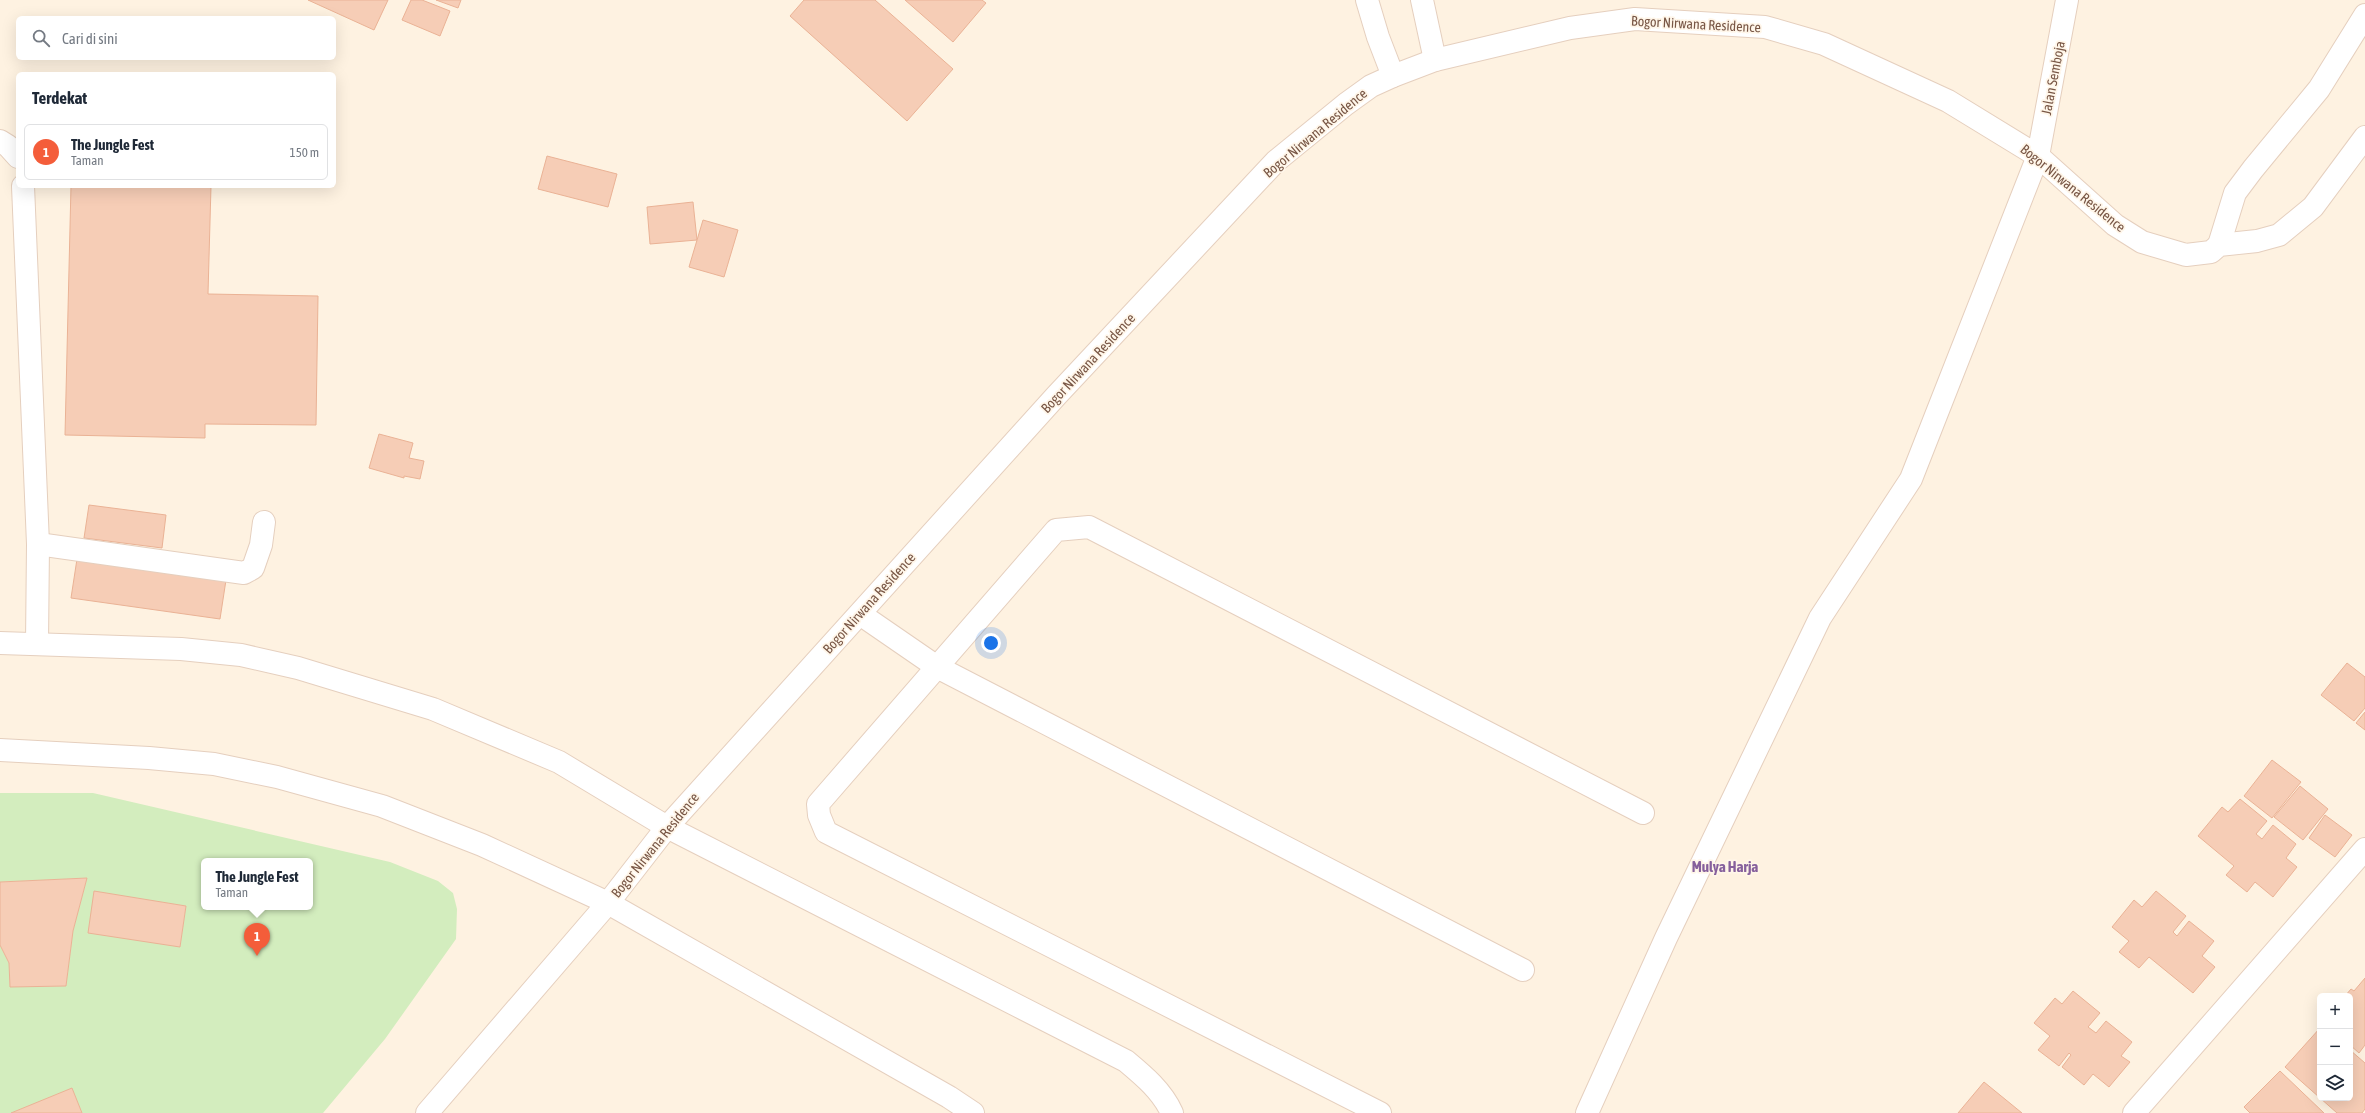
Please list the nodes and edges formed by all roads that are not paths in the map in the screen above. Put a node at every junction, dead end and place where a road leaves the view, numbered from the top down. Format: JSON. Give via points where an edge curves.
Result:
{"nodes":[{"id":1,"x":1367,"y":0,"type":"edge"},
{"id":2,"x":1422,"y":0,"type":"edge"},
{"id":3,"x":2067,"y":0,"type":"edge"},
{"id":4,"x":2365,"y":16,"type":"edge"},
{"id":5,"x":1435,"y":60,"type":"junction"},
{"id":6,"x":1393,"y":76,"type":"junction"},
{"id":7,"x":2365,"y":137,"type":"edge"},
{"id":8,"x":0,"y":141,"type":"edge"},
{"id":9,"x":16,"y":155,"type":"edge"},
{"id":10,"x":2038,"y":156,"type":"junction"},
{"id":11,"x":23,"y":188,"type":"edge"},
{"id":12,"x":2219,"y":245,"type":"junction"},
{"id":13,"x":264,"y":522,"type":"dead end"},
{"id":14,"x":38,"y":544,"type":"junction"},
{"id":15,"x":860,"y":614,"type":"junction"},
{"id":16,"x":0,"y":643,"type":"edge"},
{"id":17,"x":37,"y":643,"type":"junction"},
{"id":18,"x":937,"y":667,"type":"junction"},
{"id":19,"x":0,"y":750,"type":"edge"},
{"id":20,"x":1643,"y":813,"type":"dead end"},
{"id":21,"x":666,"y":827,"type":"junction"},
{"id":22,"x":2365,"y":849,"type":"edge"},
{"id":23,"x":608,"y":903,"type":"junction"},
{"id":24,"x":1523,"y":970,"type":"dead end"},
{"id":25,"x":427,"y":1113,"type":"edge"},
{"id":26,"x":973,"y":1113,"type":"edge"},
{"id":27,"x":1172,"y":1113,"type":"edge"},
{"id":28,"x":1380,"y":1113,"type":"edge"},
{"id":29,"x":1587,"y":1113,"type":"edge"},
{"id":30,"x":2134,"y":1113,"type":"edge"}],
"edges":[{"from":1,"to":6,"type":"street"},
{"from":2,"to":5,"type":"street"},
{"from":3,"to":10,"type":"street","name":"Jalan Semboja"},
{"from":4,"to":12,"type":"street","via":[[2319,89],[2235,194]]},
{"from":5,"to":6,"type":"street","name":"Bogor Nirwana Residence"},
{"from":5,"to":10,"type":"street","name":"Bogor Nirwana Residence","via":[[1570,28],[1635,19],[1765,26],[1824,44],[1948,101]]},
{"from":6,"to":15,"type":"street","name":"Bogor Nirwana Residence","via":[[1371,86],[1346,104],[1276,161],[1056,396]]},
{"from":7,"to":12,"type":"street","name":"Bogor Nirwana Residence","via":[[2313,207],[2279,235],[2257,241]]},
{"from":8,"to":9,"type":"street"},
{"from":10,"to":12,"type":"street","name":"Bogor Nirwana Residence","via":[[2115,225],[2142,242],[2186,255],[2211,252]]},
{"from":10,"to":29,"type":"street","name":"Jalan Semboja","via":[[1911,479],[1820,618],[1666,938]]},
{"from":11,"to":14,"type":"street"},
{"from":13,"to":14,"type":"street","via":[[253,568],[244,573]]},
{"from":14,"to":17,"type":"street"},
{"from":15,"to":18,"type":"street"},
{"from":15,"to":21,"type":"street","name":"Bogor Nirwana Residence"},
{"from":16,"to":17,"type":"street"},
{"from":17,"to":21,"type":"street","via":[[181,649],[241,655],[298,668],[433,710],[559,762]]},
{"from":18,"to":20,"type":"street","via":[[1056,530],[1089,527]]},
{"from":18,"to":24,"type":"street"},
{"from":18,"to":28,"type":"street","via":[[818,804],[819,815],[826,832]]},
{"from":19,"to":23,"type":"street","via":[[214,764],[276,778],[382,806],[482,845]]},
{"from":21,"to":23,"type":"street","name":"Bogor Nirwana Residence"},
{"from":21,"to":27,"type":"street","via":[[1126,1061],[1147,1079],[1167,1102]]},
{"from":22,"to":30,"type":"street"},
{"from":23,"to":25,"type":"street","name":"Bogor Nirwana Residence"},
{"from":23,"to":26,"type":"street"}]}
